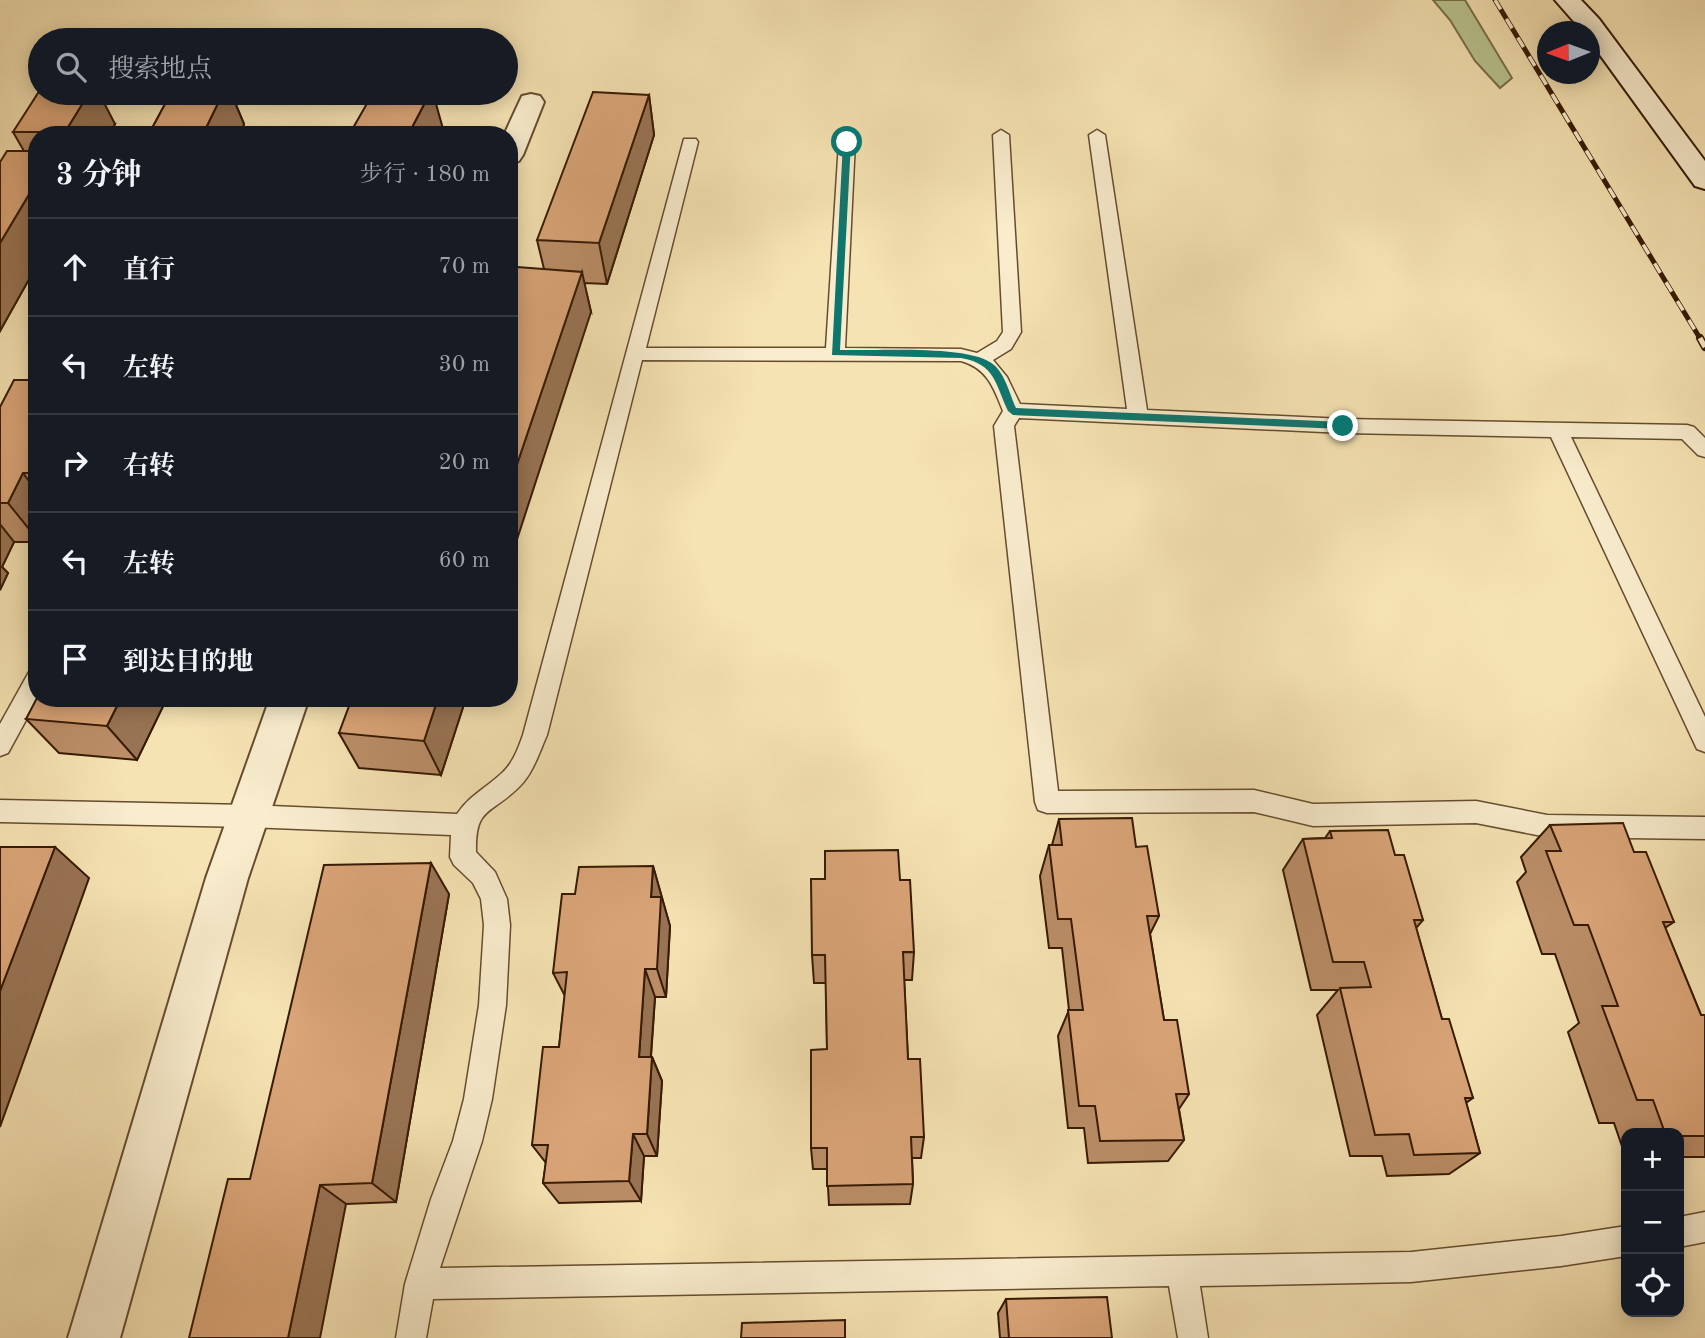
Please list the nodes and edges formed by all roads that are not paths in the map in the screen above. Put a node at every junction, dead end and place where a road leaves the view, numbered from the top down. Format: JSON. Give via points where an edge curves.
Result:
{"nodes":[{"id":1,"x":1567,"y":0,"type":"edge"},
{"id":2,"x":531,"y":102,"type":"dead end"},
{"id":3,"x":518,"y":133,"type":"edge"},
{"id":4,"x":1001,"y":135,"type":"dead end"},
{"id":5,"x":1097,"y":135,"type":"dead end"},
{"id":6,"x":690,"y":142,"type":"dead end"},
{"id":7,"x":847,"y":142,"type":"dead end"},
{"id":8,"x":1705,"y":180,"type":"edge"},
{"id":9,"x":835,"y":353,"type":"junction"},
{"id":10,"x":634,"y":354,"type":"junction"},
{"id":11,"x":981,"y":359,"type":"junction"},
{"id":12,"x":1013,"y":411,"type":"junction"},
{"id":13,"x":1138,"y":418,"type":"junction"},
{"id":14,"x":1559,"y":432,"type":"junction"},
{"id":15,"x":1705,"y":450,"type":"edge"},
{"id":16,"x":28,"y":695,"type":"edge"},
{"id":17,"x":287,"y":707,"type":"edge"},
{"id":18,"x":1705,"y":742,"type":"edge"},
{"id":19,"x":0,"y":746,"type":"edge"},
{"id":20,"x":0,"y":811,"type":"edge"},
{"id":21,"x":248,"y":816,"type":"junction"},
{"id":22,"x":463,"y":825,"type":"junction"},
{"id":23,"x":1705,"y":828,"type":"edge"},
{"id":24,"x":1705,"y":1227,"type":"edge"},
{"id":25,"x":1684,"y":1231,"type":"edge"},
{"id":26,"x":1621,"y":1242,"type":"edge"},
{"id":27,"x":1182,"y":1271,"type":"junction"},
{"id":28,"x":420,"y":1284,"type":"junction"},
{"id":29,"x":94,"y":1338,"type":"edge"},
{"id":30,"x":411,"y":1338,"type":"edge"},
{"id":31,"x":1193,"y":1338,"type":"edge"}],
"edges":[{"from":1,"to":8,"type":"street","via":[[1590,24]]},
{"from":2,"to":3,"type":"street"},
{"from":4,"to":11,"type":"lane","via":[[1012,332],[1004,345]]},
{"from":5,"to":13,"type":"lane"},
{"from":6,"to":10,"type":"lane"},
{"from":7,"to":9,"type":"lane"},
{"from":9,"to":10,"type":"lane"},
{"from":9,"to":11,"type":"lane"},
{"from":10,"to":22,"type":"lane","via":[[535,735],[511,780],[475,808]]},
{"from":11,"to":12,"type":"lane","via":[[993,369]]},
{"from":12,"to":13,"type":"lane"},
{"from":12,"to":23,"type":"lane","via":[[1004,426],[1048,802],[1254,801],[1313,815],[1476,812],[1547,826]]},
{"from":13,"to":14,"type":"lane"},
{"from":14,"to":15,"type":"lane","via":[[1687,432]]},
{"from":14,"to":18,"type":"lane"},
{"from":16,"to":19,"type":"lane"},
{"from":17,"to":21,"type":"street"},
{"from":20,"to":21,"type":"lane"},
{"from":21,"to":22,"type":"lane"},
{"from":21,"to":29,"type":"street"},
{"from":22,"to":28,"type":"lane","via":[[463,857],[482,871],[495,899],[498,932],[475,1116]]},
{"from":24,"to":25,"type":"lane"},
{"from":26,"to":27,"type":"lane","via":[[1410,1267]]},
{"from":27,"to":28,"type":"lane"},
{"from":27,"to":31,"type":"lane"},
{"from":28,"to":30,"type":"lane"}]}
